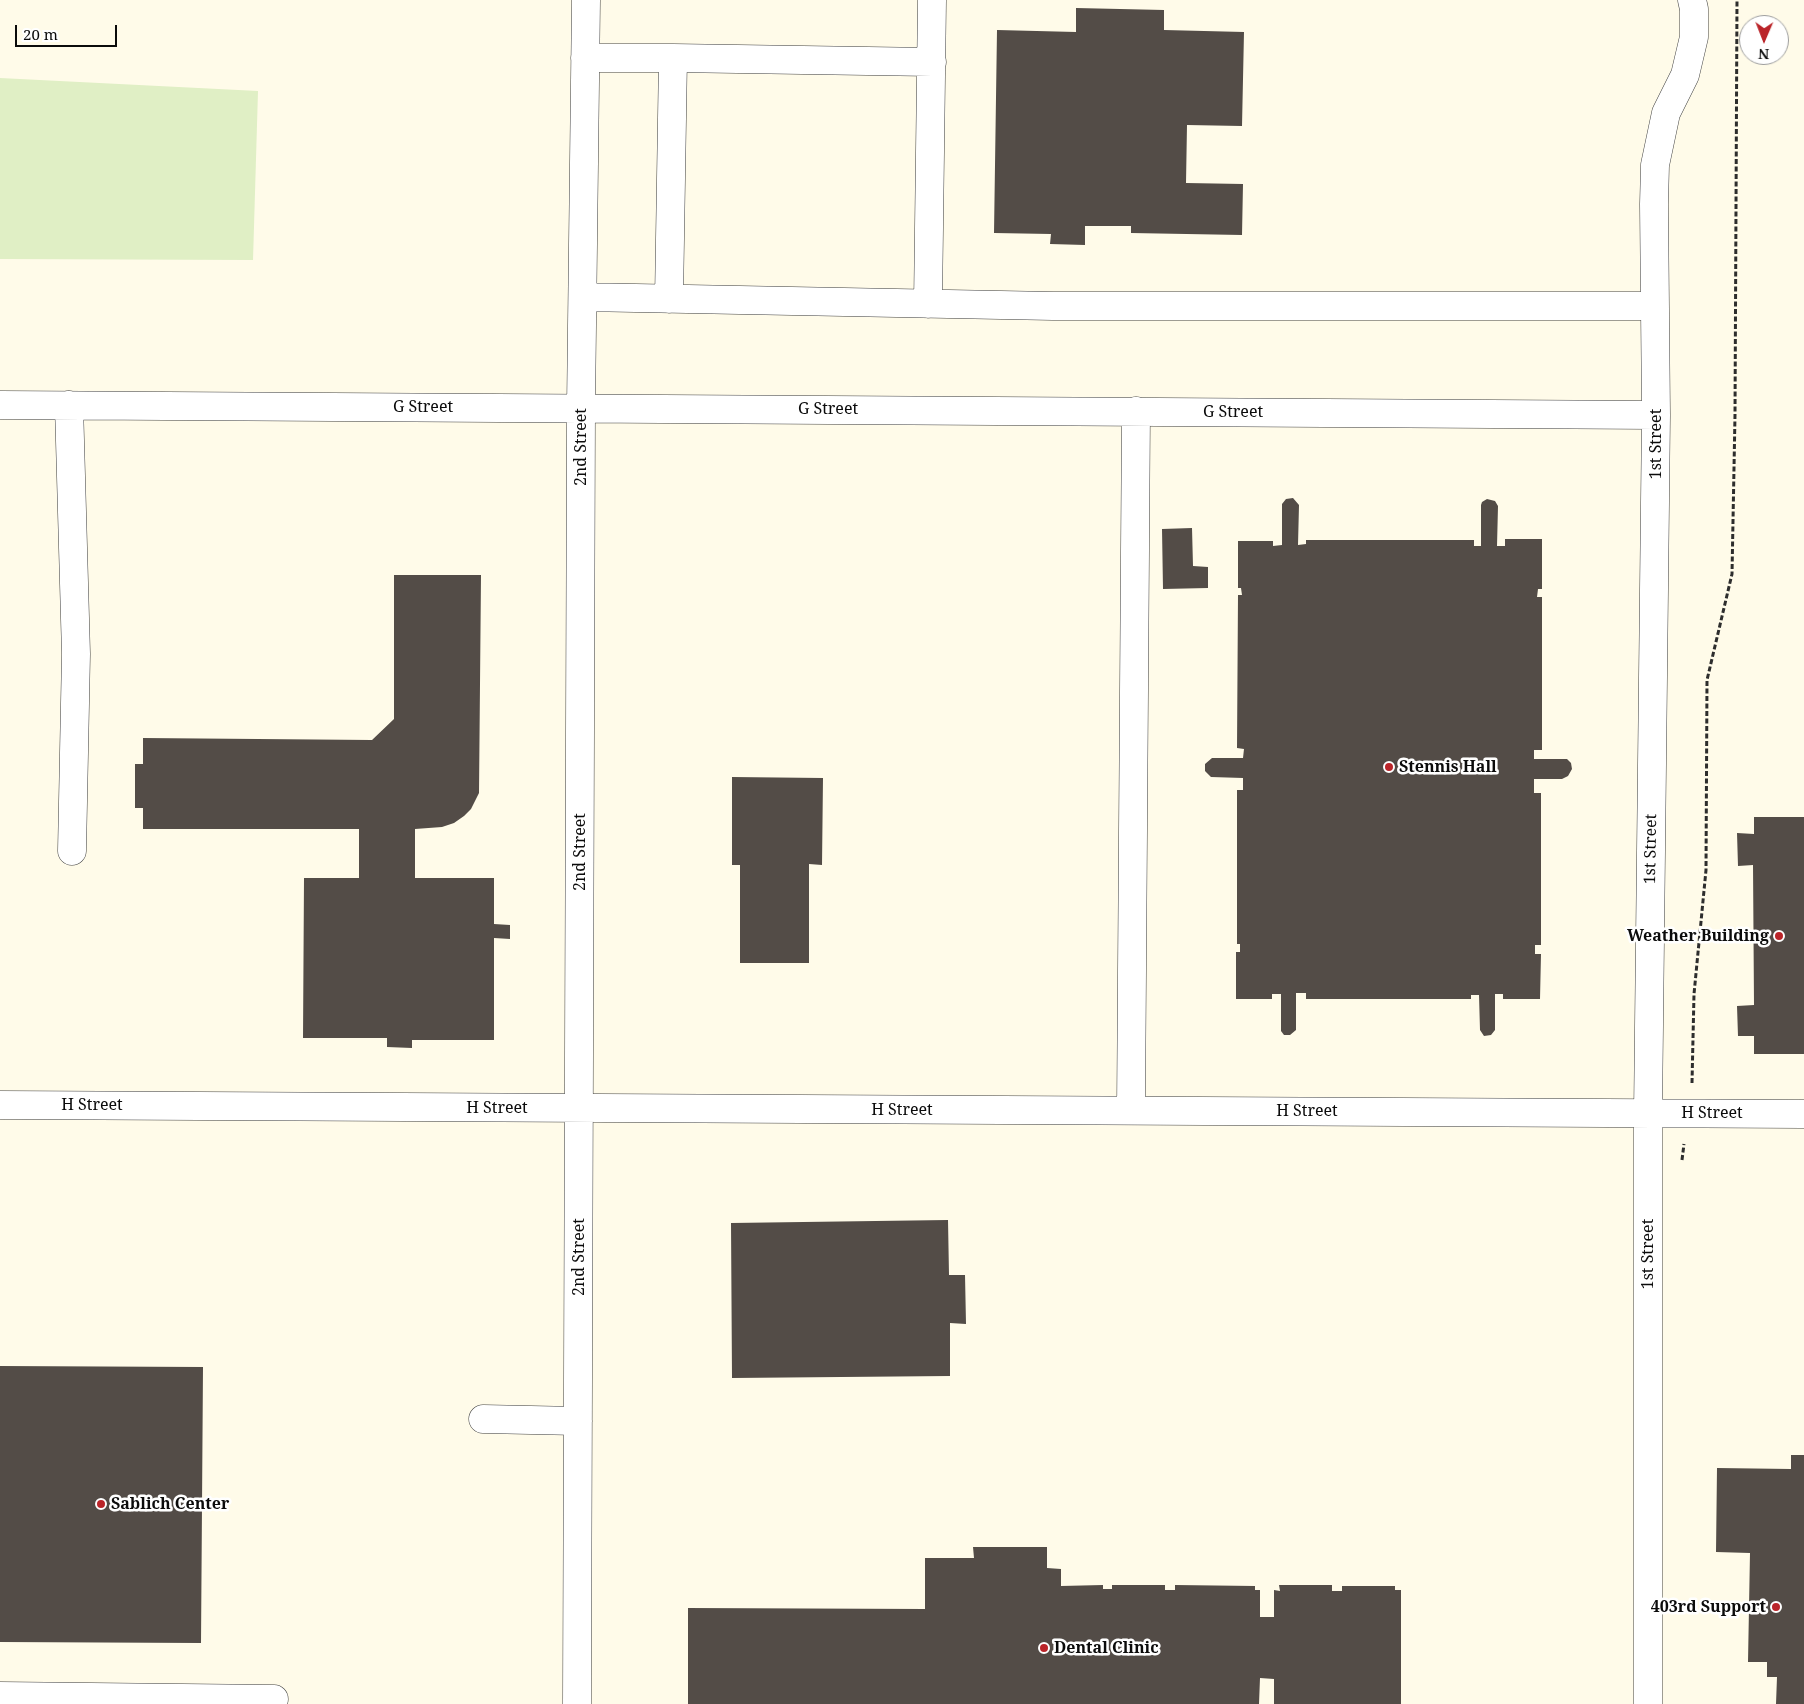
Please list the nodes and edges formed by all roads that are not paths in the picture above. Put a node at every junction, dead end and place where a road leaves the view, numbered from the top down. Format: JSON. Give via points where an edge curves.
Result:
{"nodes":[{"id":1,"x":586,"y":0,"type":"edge"},
{"id":2,"x":932,"y":0,"type":"edge"},
{"id":3,"x":1692,"y":0,"type":"edge"},
{"id":4,"x":585,"y":58,"type":"junction"},
{"id":5,"x":673,"y":58,"type":"junction"},
{"id":6,"x":932,"y":62,"type":"junction"},
{"id":7,"x":583,"y":297,"type":"junction"},
{"id":8,"x":669,"y":298,"type":"junction"},
{"id":9,"x":928,"y":304,"type":"junction"},
{"id":10,"x":1655,"y":306,"type":"junction"},
{"id":11,"x":0,"y":405,"type":"edge"},
{"id":12,"x":68,"y":405,"type":"junction"},
{"id":13,"x":581,"y":407,"type":"junction"},
{"id":14,"x":1136,"y":411,"type":"junction"},
{"id":15,"x":1656,"y":415,"type":"junction"},
{"id":16,"x":72,"y":851,"type":"dead end"},
{"id":17,"x":0,"y":1105,"type":"edge"},
{"id":18,"x":580,"y":1108,"type":"junction"},
{"id":19,"x":1131,"y":1110,"type":"junction"},
{"id":20,"x":1648,"y":1113,"type":"junction"},
{"id":21,"x":1804,"y":1114,"type":"edge"},
{"id":22,"x":483,"y":1419,"type":"dead end"},
{"id":23,"x":578,"y":1421,"type":"junction"},
{"id":24,"x":0,"y":1696,"type":"edge"},
{"id":25,"x":274,"y":1699,"type":"dead end"},
{"id":26,"x":577,"y":1704,"type":"edge"},
{"id":27,"x":1648,"y":1704,"type":"edge"}],
"edges":[{"from":1,"to":4,"type":"street","name":"2nd Street"},
{"from":2,"to":6,"type":"street"},
{"from":3,"to":10,"type":"street","name":"1st Street","via":[[1694,37],[1685,75],[1666,113],[1655,164]]},
{"from":4,"to":5,"type":"street"},
{"from":4,"to":7,"type":"street","name":"2nd Street"},
{"from":5,"to":6,"type":"street"},
{"from":5,"to":8,"type":"street"},
{"from":6,"to":9,"type":"street"},
{"from":7,"to":8,"type":"street"},
{"from":7,"to":13,"type":"street","name":"2nd Street"},
{"from":8,"to":9,"type":"street"},
{"from":9,"to":10,"type":"street"},
{"from":10,"to":15,"type":"street","name":"1st Street"},
{"from":11,"to":12,"type":"street","name":"G Street"},
{"from":12,"to":13,"type":"street","name":"G Street"},
{"from":12,"to":16,"type":"street","via":[[76,654]]},
{"from":13,"to":14,"type":"street","name":"G Street"},
{"from":13,"to":18,"type":"street","name":"2nd Street"},
{"from":14,"to":15,"type":"street","name":"G Street"},
{"from":14,"to":19,"type":"street"},
{"from":15,"to":20,"type":"street","name":"1st Street"},
{"from":17,"to":18,"type":"street","name":"H Street"},
{"from":18,"to":19,"type":"street","name":"H Street"},
{"from":18,"to":23,"type":"street","name":"2nd Street"},
{"from":19,"to":20,"type":"street","name":"H Street"},
{"from":20,"to":21,"type":"street","name":"H Street"},
{"from":20,"to":27,"type":"street","name":"1st Street"},
{"from":22,"to":23,"type":"street"},
{"from":23,"to":26,"type":"street","name":"2nd Street"},
{"from":24,"to":25,"type":"street"}]}
